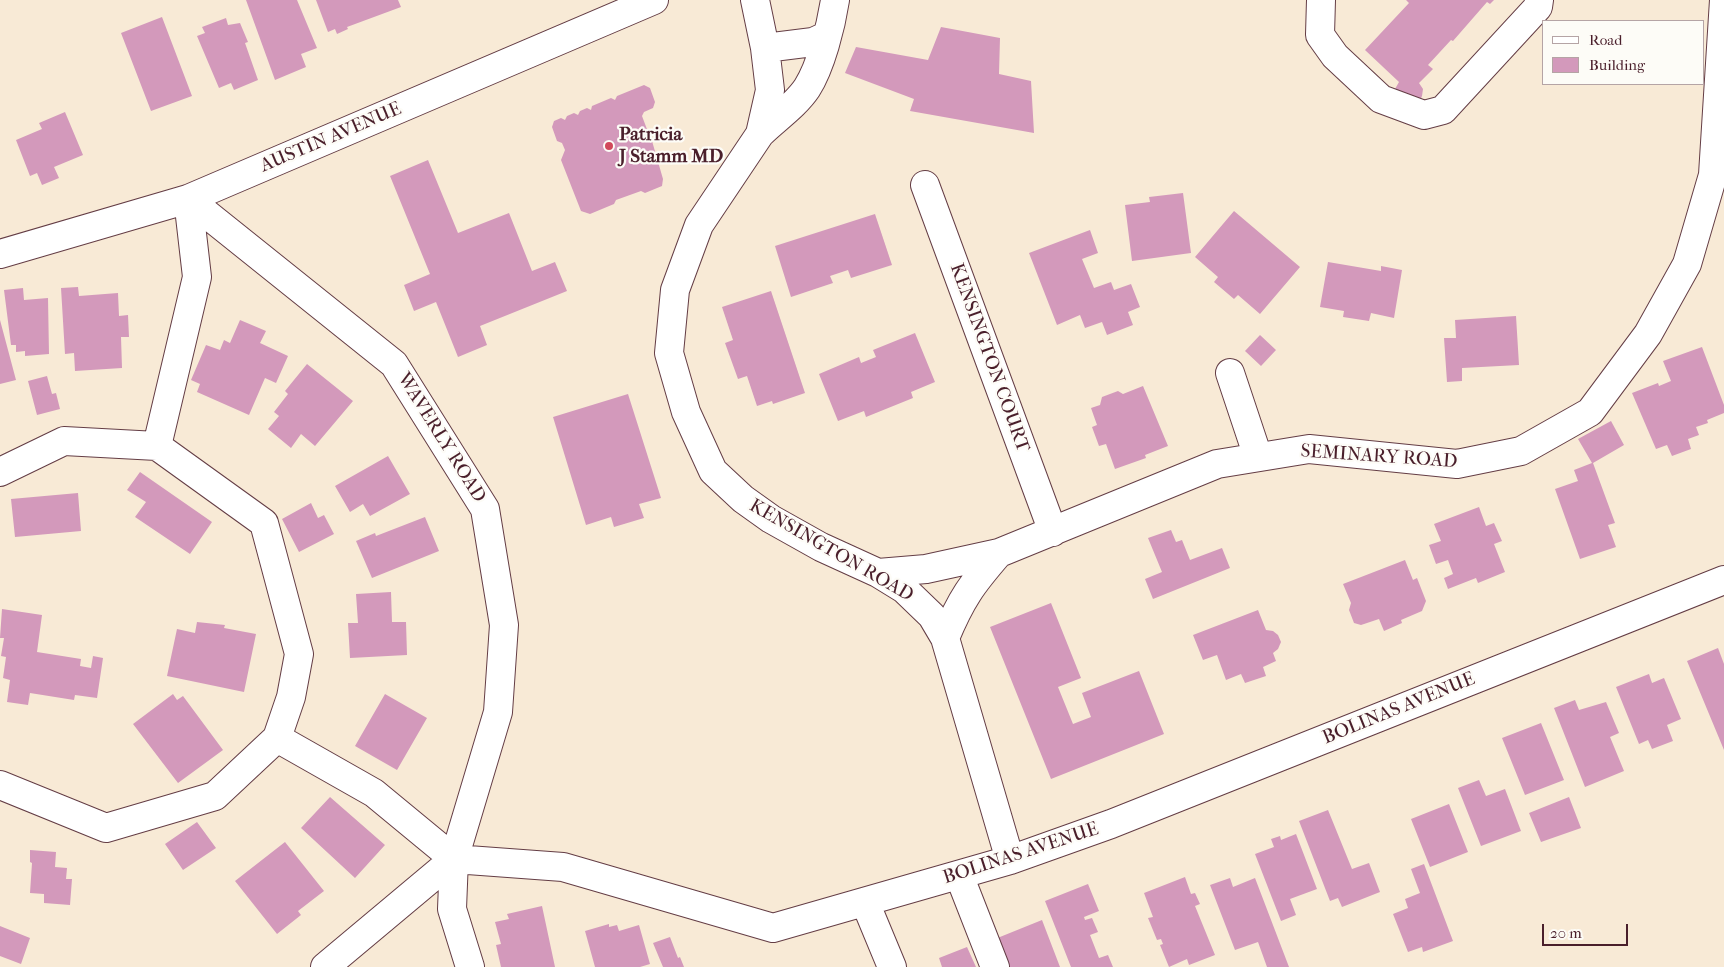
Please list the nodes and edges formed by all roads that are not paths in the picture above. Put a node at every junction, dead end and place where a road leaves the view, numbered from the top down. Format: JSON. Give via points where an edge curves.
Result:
{"nodes":[{"id":1,"x":654,"y":0,"type":"edge"},
{"id":2,"x":754,"y":0,"type":"edge"},
{"id":3,"x":835,"y":0,"type":"edge"},
{"id":4,"x":1321,"y":0,"type":"edge"},
{"id":5,"x":1539,"y":0,"type":"edge"},
{"id":6,"x":1724,"y":0,"type":"edge"},
{"id":7,"x":826,"y":36,"type":"junction"},
{"id":8,"x":765,"y":48,"type":"junction"},
{"id":9,"x":760,"y":134,"type":"junction"},
{"id":10,"x":925,"y":185,"type":"dead end"},
{"id":11,"x":188,"y":199,"type":"junction"},
{"id":12,"x":0,"y":254,"type":"edge"},
{"id":13,"x":1230,"y":373,"type":"dead end"},
{"id":14,"x":158,"y":446,"type":"junction"},
{"id":15,"x":1258,"y":457,"type":"junction"},
{"id":16,"x":0,"y":472,"type":"edge"},
{"id":17,"x":1053,"y":532,"type":"junction"},
{"id":18,"x":999,"y":553,"type":"junction"},
{"id":19,"x":878,"y":574,"type":"junction"},
{"id":20,"x":1724,"y":580,"type":"edge"},
{"id":21,"x":945,"y":638,"type":"junction"},
{"id":22,"x":276,"y":738,"type":"junction"},
{"id":23,"x":0,"y":784,"type":"edge"},
{"id":24,"x":454,"y":859,"type":"junction"},
{"id":25,"x":1010,"y":860,"type":"junction"},
{"id":26,"x":959,"y":875,"type":"junction"},
{"id":27,"x":866,"y":902,"type":"junction"},
{"id":28,"x":325,"y":967,"type":"edge"},
{"id":29,"x":470,"y":967,"type":"edge"},
{"id":30,"x":892,"y":967,"type":"edge"},
{"id":31,"x":995,"y":967,"type":"edge"}],
"edges":[{"from":1,"to":11,"type":"street","name":"AUSTIN AVENUE"},
{"from":2,"to":8,"type":"street","name":"KENSINGTON ROAD"},
{"from":3,"to":7,"type":"street"},
{"from":4,"to":5,"type":"street","via":[[1320,35],[1335,56],[1381,99],[1424,114],[1443,110],[1538,7]]},
{"from":6,"to":15,"type":"street","name":"SEMINARY ROAD","via":[[1713,175],[1687,264],[1648,334],[1590,412],[1521,451],[1457,464],[1309,448]]},
{"from":7,"to":8,"type":"street","via":[[813,42]]},
{"from":7,"to":9,"type":"street","via":[[817,68],[807,88]]},
{"from":8,"to":9,"type":"street","name":"KENSINGTON ROAD","via":[[770,90]]},
{"from":9,"to":19,"type":"street","name":"KENSINGTON ROAD","via":[[699,225],[675,290],[669,353],[686,412],[713,471],[771,519]]},
{"from":10,"to":17,"type":"street","name":"KENSINGTON COURT"},
{"from":11,"to":12,"type":"street","name":"AUSTIN AVENUE"},
{"from":11,"to":14,"type":"street","via":[[197,277]]},
{"from":11,"to":24,"type":"street","name":"WAVERLY ROAD","via":[[394,364],[485,509],[504,625],[498,712]]},
{"from":13,"to":15,"type":"street"},
{"from":14,"to":16,"type":"street","via":[[64,441]]},
{"from":14,"to":22,"type":"street","via":[[264,524],[299,654],[291,697]]},
{"from":15,"to":17,"type":"street","name":"SEMINARY ROAD","via":[[1217,464]]},
{"from":17,"to":18,"type":"street","name":"SEMINARY ROAD"},
{"from":18,"to":19,"type":"street","name":"SEMINARY ROAD","via":[[926,569]]},
{"from":18,"to":21,"type":"street","name":"SEMINARY ROAD","via":[[970,586]]},
{"from":19,"to":21,"type":"street","name":"KENSINGTON ROAD","via":[[920,602]]},
{"from":20,"to":25,"type":"street","name":"BOLINAS AVENUE","via":[[1111,824]]},
{"from":21,"to":25,"type":"street","name":"KENSINGTON ROAD"},
{"from":22,"to":23,"type":"street","via":[[214,796],[106,828]]},
{"from":22,"to":24,"type":"street","via":[[374,793]]},
{"from":24,"to":27,"type":"street","name":"BOLINAS AVENUE","via":[[563,867],[773,928]]},
{"from":24,"to":28,"type":"street"},
{"from":24,"to":29,"type":"street","name":"WAVERLY ROAD","via":[[452,909]]},
{"from":25,"to":26,"type":"street","name":"BOLINAS AVENUE"},
{"from":26,"to":27,"type":"street","name":"BOLINAS AVENUE"},
{"from":26,"to":31,"type":"street"},
{"from":27,"to":30,"type":"street"}]}
